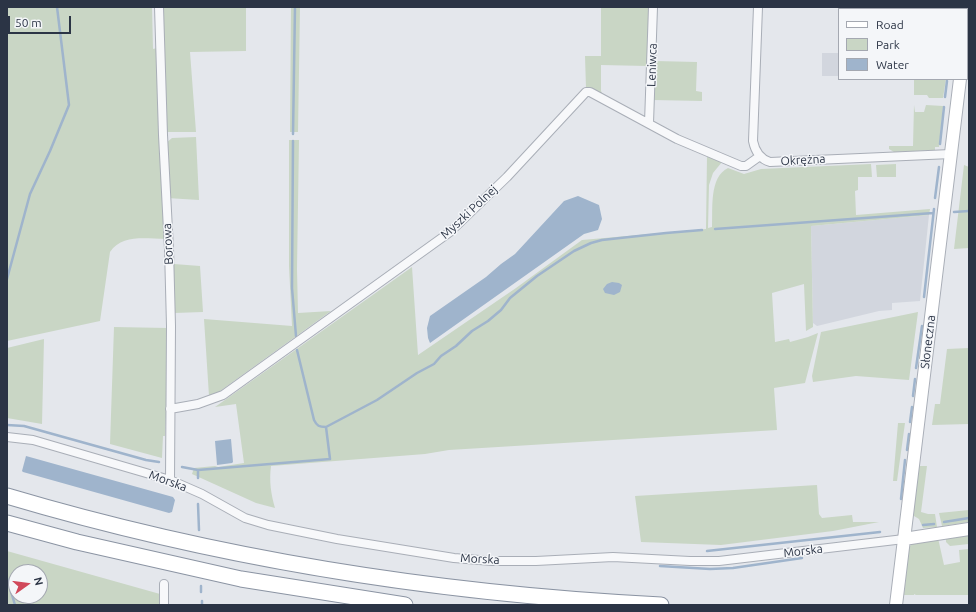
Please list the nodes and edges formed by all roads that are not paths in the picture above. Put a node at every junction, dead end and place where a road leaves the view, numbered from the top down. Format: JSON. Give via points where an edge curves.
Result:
{"nodes":[{"id":1,"x":159,"y":7,"type":"edge"},
{"id":2,"x":653,"y":7,"type":"edge"},
{"id":3,"x":758,"y":7,"type":"edge"},
{"id":4,"x":960,"y":80,"type":"edge"},
{"id":5,"x":649,"y":123,"type":"junction"},
{"id":6,"x":951,"y":154,"type":"junction"},
{"id":7,"x":760,"y":156,"type":"junction"},
{"id":8,"x":170,"y":409,"type":"junction"},
{"id":9,"x":7,"y":437,"type":"edge"},
{"id":10,"x":170,"y":480,"type":"junction"},
{"id":11,"x":7,"y":496,"type":"edge"},
{"id":12,"x":7,"y":523,"type":"edge"},
{"id":13,"x":969,"y":529,"type":"edge"},
{"id":14,"x":904,"y":539,"type":"junction"},
{"id":15,"x":164,"y":584,"type":"dead end"},
{"id":16,"x":164,"y":605,"type":"edge"},
{"id":17,"x":405,"y":605,"type":"edge"},
{"id":18,"x":661,"y":605,"type":"edge"},
{"id":19,"x":896,"y":605,"type":"edge"}],
"edges":[{"from":1,"to":8,"type":"street","name":"Borowa","via":[[169,249]]},
{"from":2,"to":5,"type":"street","name":"Leniwca"},
{"from":3,"to":7,"type":"street","via":[[753,141]]},
{"from":4,"to":6,"type":"main road","name":"Słoneczna"},
{"from":5,"to":7,"type":"street","name":"Myszki Polnej","via":[[689,144],[741,166],[746,166]]},
{"from":5,"to":8,"type":"street","name":"Myszki Polnej","via":[[590,92],[584,93],[507,177],[450,232],[223,394],[198,404]]},
{"from":6,"to":7,"type":"street","name":"Okrężna","via":[[770,162]]},
{"from":6,"to":14,"type":"main road","name":"Słoneczna"},
{"from":8,"to":10,"type":"street","name":"Borowa"},
{"from":9,"to":10,"type":"street","name":"Morska","via":[[33,440]]},
{"from":10,"to":14,"type":"street","name":"Morska","via":[[245,518],[278,528],[454,558],[515,561],[614,557],[719,561]]},
{"from":11,"to":18,"type":"highway","via":[[236,554],[310,567],[406,582]]},
{"from":12,"to":17,"type":"highway","via":[[77,542],[241,579]]},
{"from":13,"to":14,"type":"main road","name":"Morska"},
{"from":14,"to":19,"type":"main road","name":"Słoneczna"},
{"from":15,"to":16,"type":"street"}]}
